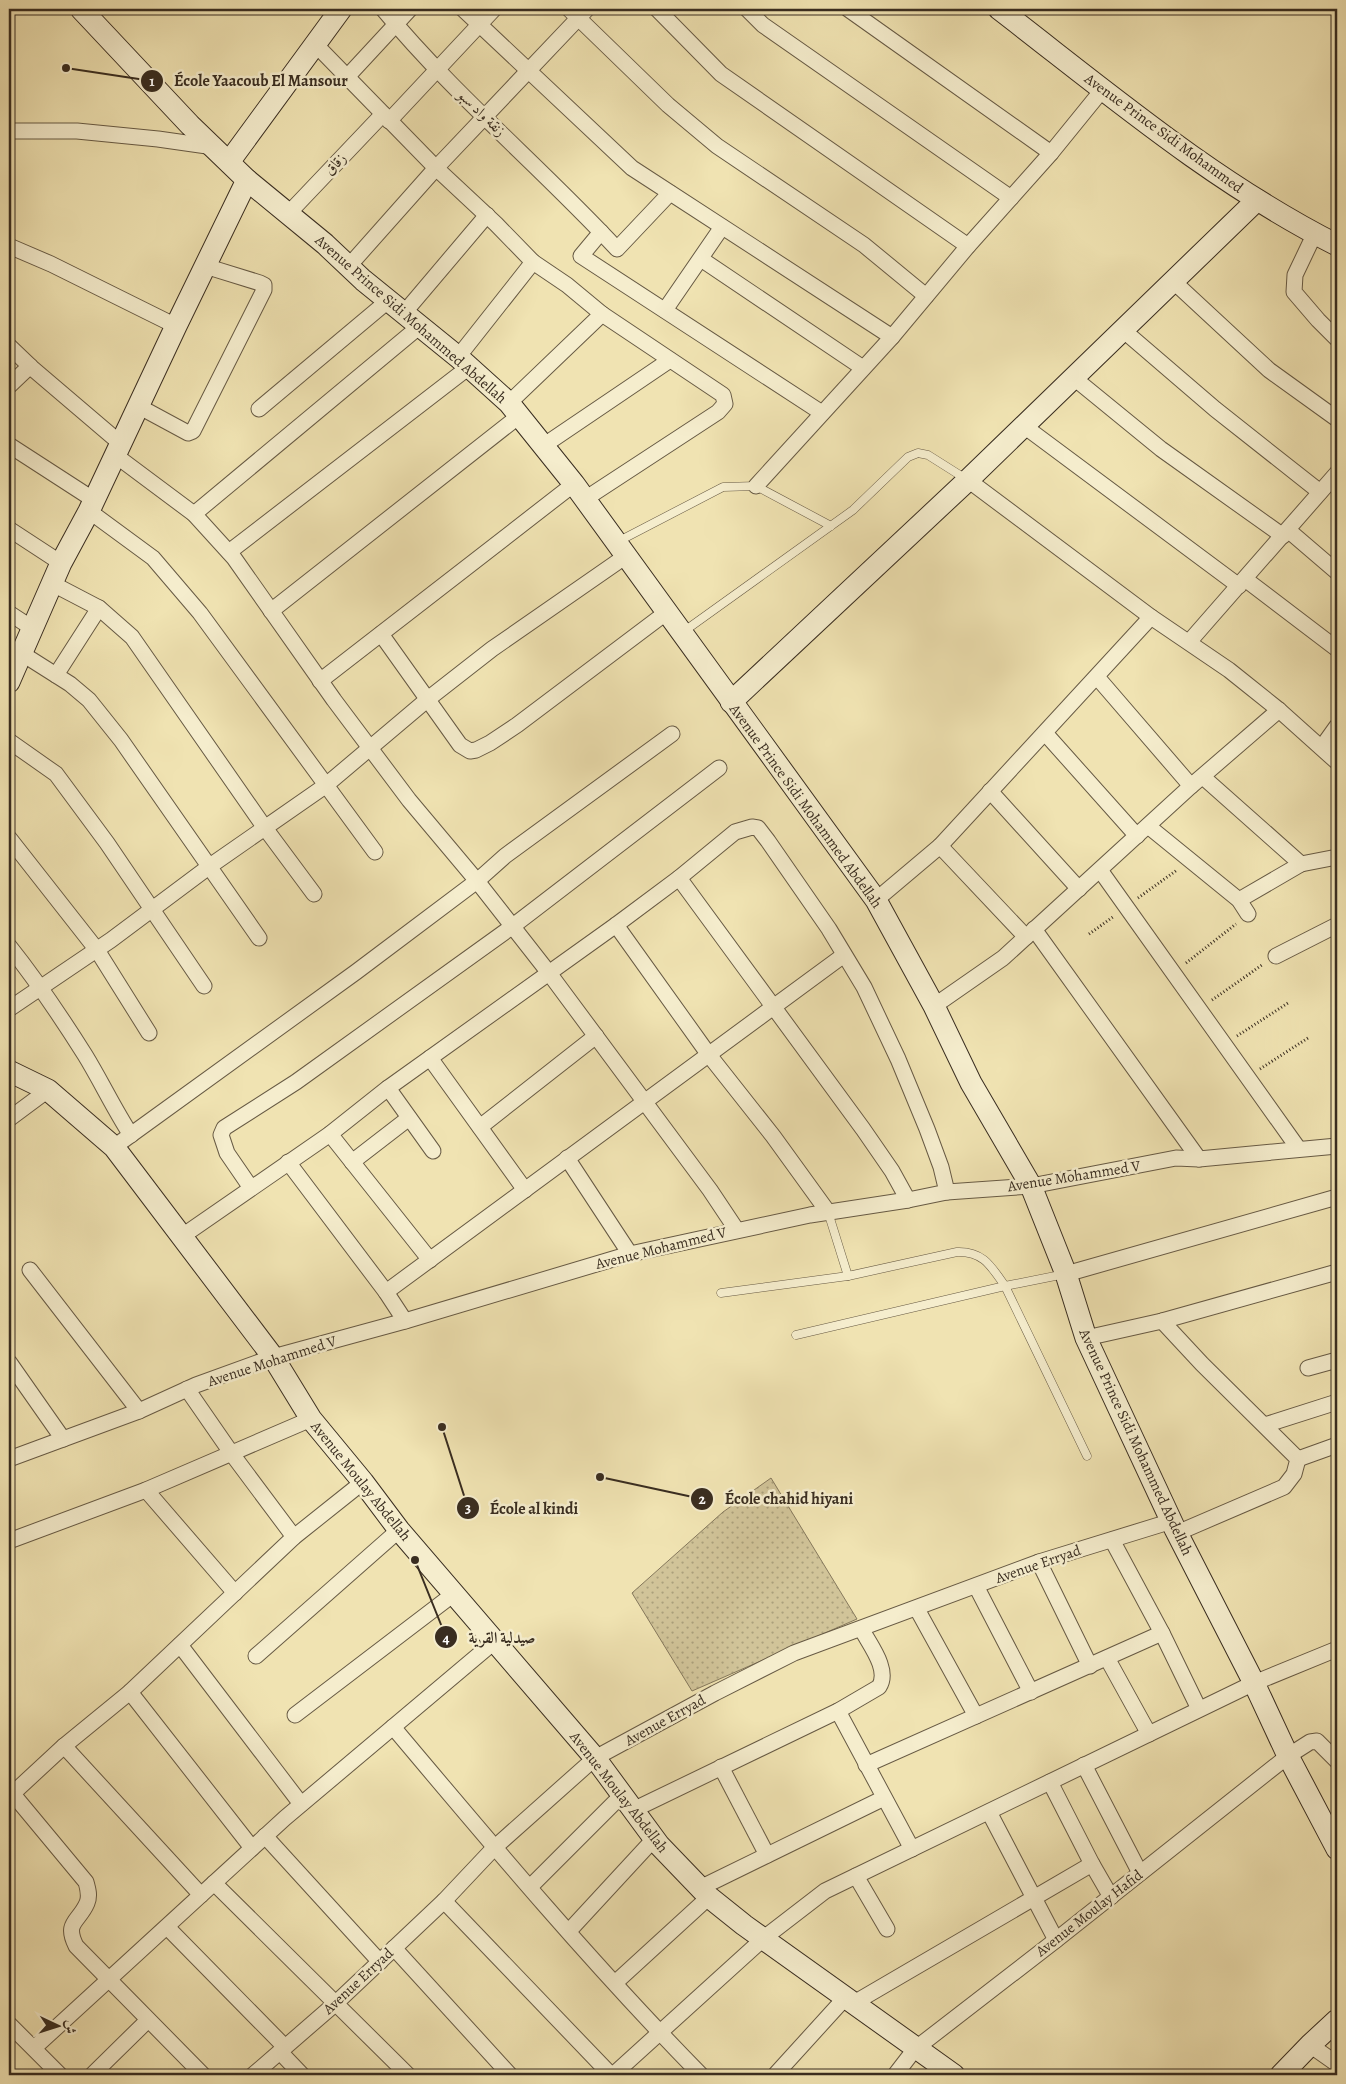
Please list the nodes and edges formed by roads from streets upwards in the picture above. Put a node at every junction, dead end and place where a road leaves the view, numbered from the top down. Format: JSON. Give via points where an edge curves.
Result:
{"nodes":[{"id":1,"x":81,"y":9,"type":"edge"},
{"id":2,"x":341,"y":9,"type":"edge"},
{"id":3,"x":383,"y":9,"type":"edge"},
{"id":4,"x":410,"y":9,"type":"edge"},
{"id":5,"x":463,"y":9,"type":"edge"},
{"id":6,"x":494,"y":9,"type":"edge"},
{"id":7,"x":657,"y":9,"type":"edge"},
{"id":8,"x":748,"y":9,"type":"edge"},
{"id":9,"x":848,"y":9,"type":"edge"},
{"id":10,"x":999,"y":9,"type":"edge"},
{"id":11,"x":579,"y":12,"type":"edge"},
{"id":12,"x":396,"y":25,"type":"junction"},
{"id":13,"x":479,"y":25,"type":"junction"},
{"id":14,"x":315,"y":44,"type":"junction"},
{"id":15,"x":529,"y":69,"type":"junction"},
{"id":16,"x":437,"y":70,"type":"junction"},
{"id":17,"x":347,"y":78,"type":"junction"},
{"id":18,"x":1103,"y":89,"type":"junction"},
{"id":19,"x":485,"y":116,"type":"junction"},
{"id":20,"x":386,"y":118,"type":"junction"},
{"id":21,"x":9,"y":131,"type":"edge"},
{"id":22,"x":1051,"y":153,"type":"junction"},
{"id":23,"x":222,"y":155,"type":"junction"},
{"id":24,"x":436,"y":168,"type":"junction"},
{"id":25,"x":247,"y":180,"type":"junction"},
{"id":26,"x":670,"y":193,"type":"junction"},
{"id":27,"x":1011,"y":198,"type":"junction"},
{"id":28,"x":1257,"y":200,"type":"junction"},
{"id":29,"x":287,"y":215,"type":"junction"},
{"id":30,"x":487,"y":215,"type":"junction"},
{"id":31,"x":722,"y":228,"type":"junction"},
{"id":32,"x":601,"y":232,"type":"junction"},
{"id":33,"x":1315,"y":233,"type":"junction"},
{"id":34,"x":1337,"y":245,"type":"edge"},
{"id":35,"x":9,"y":246,"type":"edge"},
{"id":36,"x":968,"y":246,"type":"junction"},
{"id":37,"x":701,"y":259,"type":"junction"},
{"id":38,"x":532,"y":262,"type":"junction"},
{"id":39,"x":205,"y":266,"type":"junction"},
{"id":40,"x":348,"y":267,"type":"junction"},
{"id":41,"x":1174,"y":281,"type":"junction"},
{"id":42,"x":926,"y":296,"type":"junction"},
{"id":43,"x":665,"y":310,"type":"junction"},
{"id":44,"x":404,"y":313,"type":"junction"},
{"id":45,"x":602,"y":314,"type":"junction"},
{"id":46,"x":176,"y":326,"type":"junction"},
{"id":47,"x":1123,"y":330,"type":"junction"},
{"id":48,"x":892,"y":337,"type":"junction"},
{"id":49,"x":1337,"y":340,"type":"edge"},
{"id":50,"x":9,"y":346,"type":"edge"},
{"id":51,"x":670,"y":360,"type":"junction"},
{"id":52,"x":464,"y":362,"type":"junction"},
{"id":53,"x":30,"y":366,"type":"junction"},
{"id":54,"x":863,"y":368,"type":"junction"},
{"id":55,"x":1074,"y":378,"type":"junction"},
{"id":56,"x":9,"y":386,"type":"edge"},
{"id":57,"x":138,"y":406,"type":"junction"},
{"id":58,"x":259,"y":409,"type":"dead end"},
{"id":59,"x":514,"y":409,"type":"junction"},
{"id":60,"x":822,"y":413,"type":"junction"},
{"id":61,"x":1337,"y":419,"type":"edge"},
{"id":62,"x":1024,"y":426,"type":"junction"},
{"id":63,"x":9,"y":445,"type":"edge"},
{"id":64,"x":543,"y":446,"type":"junction"},
{"id":65,"x":118,"y":449,"type":"junction"},
{"id":66,"x":1335,"y":479,"type":"edge"},
{"id":67,"x":968,"y":480,"type":"junction"},
{"id":68,"x":756,"y":486,"type":"road end"},
{"id":69,"x":580,"y":491,"type":"junction"},
{"id":70,"x":1320,"y":492,"type":"junction"},
{"id":71,"x":91,"y":505,"type":"junction"},
{"id":72,"x":194,"y":514,"type":"junction"},
{"id":73,"x":9,"y":529,"type":"edge"},
{"id":74,"x":1286,"y":533,"type":"junction"},
{"id":75,"x":622,"y":549,"type":"junction"},
{"id":76,"x":229,"y":552,"type":"junction"},
{"id":77,"x":61,"y":563,"type":"junction"},
{"id":78,"x":1337,"y":572,"type":"edge"},
{"id":79,"x":1242,"y":582,"type":"junction"},
{"id":80,"x":53,"y":584,"type":"junction"},
{"id":81,"x":99,"y":608,"type":"junction"},
{"id":82,"x":271,"y":611,"type":"junction"},
{"id":83,"x":667,"y":612,"type":"junction"},
{"id":84,"x":9,"y":613,"type":"edge"},
{"id":85,"x":1150,"y":618,"type":"junction"},
{"id":86,"x":32,"y":628,"type":"junction"},
{"id":87,"x":381,"y":634,"type":"junction"},
{"id":88,"x":1189,"y":642,"type":"junction"},
{"id":89,"x":1337,"y":649,"type":"edge"},
{"id":90,"x":21,"y":653,"type":"junction"},
{"id":91,"x":56,"y":675,"type":"junction"},
{"id":92,"x":1097,"y":677,"type":"junction"},
{"id":93,"x":320,"y":681,"type":"junction"},
{"id":94,"x":9,"y":682,"type":"edge"},
{"id":95,"x":428,"y":699,"type":"junction"},
{"id":96,"x":732,"y":702,"type":"junction"},
{"id":97,"x":1279,"y":710,"type":"junction"},
{"id":98,"x":1337,"y":726,"type":"edge"},
{"id":99,"x":1045,"y":732,"type":"junction"},
{"id":100,"x":672,"y":734,"type":"dead end"},
{"id":101,"x":9,"y":741,"type":"edge"},
{"id":102,"x":1322,"y":747,"type":"junction"},
{"id":103,"x":370,"y":748,"type":"junction"},
{"id":104,"x":1337,"y":762,"type":"edge"},
{"id":105,"x":719,"y":768,"type":"dead end"},
{"id":106,"x":1197,"y":782,"type":"junction"},
{"id":107,"x":326,"y":786,"type":"junction"},
{"id":108,"x":990,"y":791,"type":"junction"},
{"id":109,"x":265,"y":828,"type":"junction"},
{"id":110,"x":1143,"y":831,"type":"junction"},
{"id":111,"x":9,"y":838,"type":"edge"},
{"id":112,"x":940,"y":846,"type":"junction"},
{"id":113,"x":375,"y":852,"type":"dead end"},
{"id":114,"x":1337,"y":857,"type":"edge"},
{"id":115,"x":1302,"y":864,"type":"junction"},
{"id":116,"x":210,"y":866,"type":"junction"},
{"id":117,"x":1100,"y":870,"type":"junction"},
{"id":118,"x":679,"y":878,"type":"junction"},
{"id":119,"x":477,"y":882,"type":"junction"},
{"id":120,"x":1078,"y":889,"type":"junction"},
{"id":121,"x":314,"y":894,"type":"dead end"},
{"id":122,"x":876,"y":900,"type":"junction"},
{"id":123,"x":1239,"y":900,"type":"junction"},
{"id":124,"x":152,"y":910,"type":"junction"},
{"id":125,"x":1248,"y":914,"type":"road end"},
{"id":126,"x":616,"y":925,"type":"junction"},
{"id":127,"x":1337,"y":925,"type":"edge"},
{"id":128,"x":513,"y":926,"type":"junction"},
{"id":129,"x":1030,"y":933,"type":"junction"},
{"id":130,"x":259,"y":938,"type":"dead end"},
{"id":131,"x":9,"y":946,"type":"edge"},
{"id":132,"x":97,"y":950,"type":"junction"},
{"id":133,"x":844,"y":955,"type":"junction"},
{"id":134,"x":1276,"y":956,"type":"road end"},
{"id":135,"x":549,"y":973,"type":"junction"},
{"id":136,"x":204,"y":986,"type":"dead end"},
{"id":137,"x":42,"y":987,"type":"junction"},
{"id":138,"x":934,"y":1006,"type":"junction"},
{"id":139,"x":774,"y":1008,"type":"junction"},
{"id":140,"x":9,"y":1009,"type":"edge"},
{"id":141,"x":149,"y":1033,"type":"dead end"},
{"id":142,"x":596,"y":1036,"type":"junction"},
{"id":143,"x":709,"y":1055,"type":"junction"},
{"id":144,"x":430,"y":1058,"type":"junction"},
{"id":145,"x":9,"y":1071,"type":"edge"},
{"id":146,"x":388,"y":1088,"type":"junction"},
{"id":147,"x":48,"y":1090,"type":"junction"},
{"id":148,"x":645,"y":1102,"type":"junction"},
{"id":149,"x":410,"y":1118,"type":"junction"},
{"id":150,"x":9,"y":1119,"type":"edge"},
{"id":151,"x":480,"y":1128,"type":"junction"},
{"id":152,"x":330,"y":1134,"type":"junction"},
{"id":153,"x":122,"y":1141,"type":"junction"},
{"id":154,"x":1337,"y":1146,"type":"edge"},
{"id":155,"x":1298,"y":1148,"type":"junction"},
{"id":156,"x":433,"y":1151,"type":"dead end"},
{"id":157,"x":567,"y":1158,"type":"junction"},
{"id":158,"x":1199,"y":1159,"type":"junction"},
{"id":159,"x":288,"y":1162,"type":"junction"},
{"id":160,"x":352,"y":1162,"type":"junction"},
{"id":161,"x":1031,"y":1186,"type":"junction"},
{"id":162,"x":251,"y":1188,"type":"junction"},
{"id":163,"x":525,"y":1190,"type":"junction"},
{"id":164,"x":947,"y":1192,"type":"junction"},
{"id":165,"x":1337,"y":1197,"type":"edge"},
{"id":166,"x":908,"y":1200,"type":"junction"},
{"id":167,"x":828,"y":1212,"type":"junction"},
{"id":168,"x":736,"y":1229,"type":"junction"},
{"id":169,"x":182,"y":1237,"type":"junction"},
{"id":170,"x":630,"y":1254,"type":"junction"},
{"id":171,"x":430,"y":1260,"type":"junction"},
{"id":172,"x":30,"y":1270,"type":"dead end"},
{"id":173,"x":1337,"y":1272,"type":"edge"},
{"id":174,"x":1066,"y":1274,"type":"junction"},
{"id":175,"x":386,"y":1292,"type":"junction"},
{"id":176,"x":405,"y":1321,"type":"junction"},
{"id":177,"x":1162,"y":1321,"type":"junction"},
{"id":178,"x":1086,"y":1338,"type":"junction"},
{"id":179,"x":274,"y":1357,"type":"junction"},
{"id":180,"x":1337,"y":1360,"type":"edge"},
{"id":181,"x":9,"y":1362,"type":"edge"},
{"id":182,"x":1308,"y":1368,"type":"dead end"},
{"id":183,"x":187,"y":1389,"type":"junction"},
{"id":184,"x":1337,"y":1402,"type":"edge"},
{"id":185,"x":139,"y":1411,"type":"junction"},
{"id":186,"x":311,"y":1419,"type":"junction"},
{"id":187,"x":1265,"y":1425,"type":"junction"},
{"id":188,"x":63,"y":1439,"type":"junction"},
{"id":189,"x":1337,"y":1445,"type":"edge"},
{"id":190,"x":232,"y":1454,"type":"junction"},
{"id":191,"x":9,"y":1459,"type":"edge"},
{"id":192,"x":1298,"y":1459,"type":"junction"},
{"id":193,"x":363,"y":1482,"type":"junction"},
{"id":194,"x":146,"y":1490,"type":"junction"},
{"id":195,"x":1175,"y":1527,"type":"junction"},
{"id":196,"x":399,"y":1530,"type":"junction"},
{"id":197,"x":294,"y":1537,"type":"junction"},
{"id":198,"x":1112,"y":1540,"type":"junction"},
{"id":199,"x":9,"y":1541,"type":"edge"},
{"id":200,"x":1039,"y":1562,"type":"junction"},
{"id":201,"x":976,"y":1586,"type":"junction"},
{"id":202,"x":235,"y":1593,"type":"junction"},
{"id":203,"x":454,"y":1593,"type":"junction"},
{"id":204,"x":917,"y":1609,"type":"junction"},
{"id":205,"x":862,"y":1630,"type":"junction"},
{"id":206,"x":1162,"y":1633,"type":"junction"},
{"id":207,"x":494,"y":1642,"type":"junction"},
{"id":208,"x":180,"y":1645,"type":"junction"},
{"id":209,"x":1335,"y":1654,"type":"edge"},
{"id":210,"x":256,"y":1656,"type":"dead end"},
{"id":211,"x":1107,"y":1658,"type":"junction"},
{"id":212,"x":1090,"y":1666,"type":"junction"},
{"id":213,"x":1254,"y":1683,"type":"junction"},
{"id":214,"x":130,"y":1692,"type":"junction"},
{"id":215,"x":1030,"y":1692,"type":"junction"},
{"id":216,"x":1200,"y":1709,"type":"junction"},
{"id":217,"x":838,"y":1711,"type":"junction"},
{"id":218,"x":296,"y":1715,"type":"dead end"},
{"id":219,"x":976,"y":1716,"type":"junction"},
{"id":220,"x":393,"y":1727,"type":"junction"},
{"id":221,"x":1148,"y":1734,"type":"junction"},
{"id":222,"x":64,"y":1746,"type":"junction"},
{"id":223,"x":1288,"y":1756,"type":"junction"},
{"id":224,"x":596,"y":1758,"type":"junction"},
{"id":225,"x":1337,"y":1761,"type":"edge"},
{"id":226,"x":866,"y":1765,"type":"junction"},
{"id":227,"x":1084,"y":1765,"type":"junction"},
{"id":228,"x":721,"y":1767,"type":"junction"},
{"id":229,"x":1050,"y":1782,"type":"junction"},
{"id":230,"x":10,"y":1795,"type":"edge"},
{"id":231,"x":884,"y":1798,"type":"junction"},
{"id":232,"x":627,"y":1802,"type":"junction"},
{"id":233,"x":301,"y":1804,"type":"junction"},
{"id":234,"x":989,"y":1812,"type":"junction"},
{"id":235,"x":265,"y":1836,"type":"junction"},
{"id":236,"x":654,"y":1839,"type":"junction"},
{"id":237,"x":252,"y":1848,"type":"junction"},
{"id":238,"x":494,"y":1848,"type":"junction"},
{"id":239,"x":1337,"y":1848,"type":"edge"},
{"id":240,"x":912,"y":1849,"type":"junction"},
{"id":241,"x":767,"y":1855,"type":"junction"},
{"id":242,"x":1092,"y":1864,"type":"junction"},
{"id":243,"x":1140,"y":1873,"type":"junction"},
{"id":244,"x":856,"y":1876,"type":"junction"},
{"id":245,"x":214,"y":1883,"type":"junction"},
{"id":246,"x":530,"y":1887,"type":"junction"},
{"id":247,"x":705,"y":1892,"type":"junction"},
{"id":248,"x":201,"y":1896,"type":"junction"},
{"id":249,"x":1111,"y":1897,"type":"junction"},
{"id":250,"x":1034,"y":1898,"type":"junction"},
{"id":251,"x":444,"y":1901,"type":"junction"},
{"id":252,"x":167,"y":1927,"type":"junction"},
{"id":253,"x":887,"y":1929,"type":"dead end"},
{"id":254,"x":569,"y":1931,"type":"junction"},
{"id":255,"x":764,"y":1938,"type":"junction"},
{"id":256,"x":1056,"y":1940,"type":"junction"},
{"id":257,"x":394,"y":1948,"type":"junction"},
{"id":258,"x":380,"y":1962,"type":"junction"},
{"id":259,"x":109,"y":1980,"type":"junction"},
{"id":260,"x":615,"y":1983,"type":"junction"},
{"id":261,"x":849,"y":2000,"type":"junction"},
{"id":262,"x":336,"y":2003,"type":"junction"},
{"id":263,"x":148,"y":2020,"type":"junction"},
{"id":264,"x":1337,"y":2020,"type":"edge"},
{"id":265,"x":9,"y":2024,"type":"edge"},
{"id":266,"x":659,"y":2032,"type":"junction"},
{"id":267,"x":1310,"y":2045,"type":"junction"},
{"id":268,"x":34,"y":2048,"type":"junction"},
{"id":269,"x":282,"y":2049,"type":"junction"},
{"id":270,"x":915,"y":2049,"type":"junction"},
{"id":271,"x":1337,"y":2064,"type":"edge"},
{"id":272,"x":60,"y":2075,"type":"edge"},
{"id":273,"x":92,"y":2075,"type":"edge"},
{"id":274,"x":203,"y":2075,"type":"edge"},
{"id":275,"x":253,"y":2075,"type":"edge"},
{"id":276,"x":302,"y":2075,"type":"edge"},
{"id":277,"x":408,"y":2075,"type":"edge"},
{"id":278,"x":510,"y":2075,"type":"edge"},
{"id":279,"x":612,"y":2075,"type":"edge"},
{"id":280,"x":701,"y":2075,"type":"edge"},
{"id":281,"x":775,"y":2075,"type":"edge"},
{"id":282,"x":895,"y":2075,"type":"edge"},
{"id":283,"x":954,"y":2075,"type":"edge"},
{"id":284,"x":1281,"y":2075,"type":"edge"}],
"edges":[{"from":1,"to":23,"type":"street","name":"Avenue Prince Sidi Mohammed Abdellah"},
{"from":2,"to":14,"type":"street"},
{"from":3,"to":12,"type":"street","name":"زنقة واد سبو"},
{"from":4,"to":12,"type":"street"},
{"from":5,"to":13,"type":"street"},
{"from":6,"to":13,"type":"street","name":"زقاق"},
{"from":7,"to":36,"type":"street","via":[[721,74]]},
{"from":8,"to":27,"type":"street","via":[[763,24]]},
{"from":9,"to":22,"type":"street"},
{"from":10,"to":18,"type":"street","name":"Avenue Prince Sidi Mohammed"},
{"from":11,"to":15,"type":"street"},
{"from":11,"to":42,"type":"street","via":[[668,105],[717,146],[864,245]]},
{"from":12,"to":16,"type":"street","name":"زنقة واد سبو"},
{"from":12,"to":17,"type":"street"},
{"from":13,"to":15,"type":"street"},
{"from":13,"to":16,"type":"street","name":"زقاق"},
{"from":14,"to":17,"type":"street"},
{"from":14,"to":23,"type":"street"},
{"from":15,"to":19,"type":"street"},
{"from":15,"to":26,"type":"street","via":[[632,168]]},
{"from":16,"to":19,"type":"street","name":"زنقة واد سبو"},
{"from":16,"to":20,"type":"street","name":"زقاق"},
{"from":17,"to":20,"type":"street"},
{"from":18,"to":22,"type":"street"},
{"from":18,"to":28,"type":"street","name":"Avenue Prince Sidi Mohammed"},
{"from":19,"to":24,"type":"street"},
{"from":19,"to":32,"type":"street","name":"زنقة واد سبو"},
{"from":20,"to":24,"type":"street"},
{"from":20,"to":29,"type":"street","name":"زقاق"},
{"from":21,"to":23,"type":"street","via":[[77,131],[158,139]]},
{"from":22,"to":27,"type":"street"},
{"from":23,"to":25,"type":"street","name":"Avenue Prince Sidi Mohammed Abdellah"},
{"from":24,"to":30,"type":"street"},
{"from":24,"to":40,"type":"street"},
{"from":25,"to":29,"type":"street","name":"Avenue Prince Sidi Mohammed Abdellah"},
{"from":25,"to":39,"type":"street"},
{"from":26,"to":31,"type":"street"},
{"from":26,"to":32,"type":"street","name":"زنقة واد سبو","via":[[617,249]]},
{"from":27,"to":36,"type":"street"},
{"from":28,"to":33,"type":"street","name":"Avenue Prince Sidi Mohammed"},
{"from":28,"to":41,"type":"street"},
{"from":29,"to":40,"type":"street","name":"Avenue Prince Sidi Mohammed Abdellah","via":[[325,244]]},
{"from":30,"to":38,"type":"street"},
{"from":30,"to":44,"type":"street"},
{"from":31,"to":37,"type":"street"},
{"from":31,"to":48,"type":"street"},
{"from":32,"to":43,"type":"street","via":[[581,256]]},
{"from":33,"to":34,"type":"street","name":"Avenue Prince Sidi Mohammed"},
{"from":33,"to":49,"type":"street","via":[[1295,275],[1294,292]]},
{"from":35,"to":46,"type":"street"},
{"from":36,"to":42,"type":"street"},
{"from":37,"to":43,"type":"street"},
{"from":37,"to":54,"type":"street"},
{"from":38,"to":45,"type":"street"},
{"from":38,"to":52,"type":"street"},
{"from":39,"to":46,"type":"street"},
{"from":39,"to":57,"type":"street","via":[[260,283],[264,290],[193,432],[188,433]]},
{"from":40,"to":44,"type":"street","name":"Avenue Prince Sidi Mohammed Abdellah"},
{"from":41,"to":47,"type":"street"},
{"from":41,"to":61,"type":"street","via":[[1270,370]]},
{"from":42,"to":48,"type":"street"},
{"from":43,"to":60,"type":"street"},
{"from":44,"to":52,"type":"street","name":"Avenue Prince Sidi Mohammed Abdellah"},
{"from":44,"to":58,"type":"street"},
{"from":44,"to":72,"type":"street"},
{"from":45,"to":51,"type":"street"},
{"from":45,"to":59,"type":"street"},
{"from":46,"to":57,"type":"street"},
{"from":47,"to":55,"type":"street"},
{"from":47,"to":70,"type":"street","via":[[1215,409]]},
{"from":48,"to":54,"type":"street"},
{"from":50,"to":53,"type":"street"},
{"from":51,"to":64,"type":"street"},
{"from":51,"to":69,"type":"street","via":[[723,396],[723,407],[712,417]]},
{"from":52,"to":59,"type":"street","name":"Avenue Prince Sidi Mohammed Abdellah"},
{"from":52,"to":76,"type":"street"},
{"from":53,"to":56,"type":"street"},
{"from":53,"to":65,"type":"street"},
{"from":54,"to":60,"type":"street"},
{"from":55,"to":62,"type":"street"},
{"from":55,"to":74,"type":"street","via":[[1161,449]]},
{"from":57,"to":65,"type":"street"},
{"from":59,"to":64,"type":"street","name":"Avenue Prince Sidi Mohammed Abdellah"},
{"from":59,"to":82,"type":"street"},
{"from":60,"to":68,"type":"street"},
{"from":62,"to":67,"type":"street"},
{"from":62,"to":79,"type":"street"},
{"from":63,"to":71,"type":"street"},
{"from":64,"to":69,"type":"street","name":"Avenue Prince Sidi Mohammed Abdellah"},
{"from":65,"to":71,"type":"street"},
{"from":65,"to":72,"type":"street"},
{"from":66,"to":70,"type":"street"},
{"from":67,"to":85,"type":"street"},
{"from":67,"to":96,"type":"street"},
{"from":69,"to":75,"type":"street","name":"Avenue Prince Sidi Mohammed Abdellah"},
{"from":69,"to":87,"type":"street"},
{"from":70,"to":74,"type":"street"},
{"from":71,"to":77,"type":"street"},
{"from":71,"to":107,"type":"street","via":[[153,558],[188,599]]},
{"from":72,"to":76,"type":"street"},
{"from":73,"to":77,"type":"street"},
{"from":74,"to":78,"type":"street"},
{"from":74,"to":79,"type":"street"},
{"from":75,"to":83,"type":"street","name":"Avenue Prince Sidi Mohammed Abdellah"},
{"from":75,"to":95,"type":"street"},
{"from":76,"to":82,"type":"street"},
{"from":77,"to":80,"type":"street"},
{"from":79,"to":88,"type":"street"},
{"from":79,"to":89,"type":"street"},
{"from":80,"to":81,"type":"street"},
{"from":80,"to":86,"type":"street"},
{"from":81,"to":91,"type":"street"},
{"from":81,"to":109,"type":"street","via":[[132,637]]},
{"from":82,"to":93,"type":"street"},
{"from":83,"to":95,"type":"street","via":[[517,725],[476,750],[460,745]]},
{"from":83,"to":96,"type":"street","name":"Avenue Prince Sidi Mohammed Abdellah"},
{"from":84,"to":86,"type":"street"},
{"from":85,"to":88,"type":"street"},
{"from":85,"to":92,"type":"street"},
{"from":86,"to":90,"type":"street"},
{"from":87,"to":93,"type":"street"},
{"from":87,"to":95,"type":"street"},
{"from":88,"to":97,"type":"street"},
{"from":90,"to":91,"type":"street"},
{"from":90,"to":94,"type":"street"},
{"from":91,"to":116,"type":"street","via":[[89,700]]},
{"from":92,"to":99,"type":"street"},
{"from":92,"to":106,"type":"street"},
{"from":93,"to":103,"type":"street"},
{"from":95,"to":103,"type":"street"},
{"from":96,"to":122,"type":"street","name":"Avenue Prince Sidi Mohammed Abdellah"},
{"from":97,"to":102,"type":"street"},
{"from":97,"to":106,"type":"street"},
{"from":98,"to":102,"type":"street"},
{"from":99,"to":108,"type":"street"},
{"from":99,"to":110,"type":"street"},
{"from":100,"to":119,"type":"street","via":[[506,856]]},
{"from":101,"to":124,"type":"street","via":[[56,774]]},
{"from":102,"to":104,"type":"street"},
{"from":103,"to":107,"type":"street"},
{"from":103,"to":119,"type":"street"},
{"from":105,"to":128,"type":"street"},
{"from":106,"to":110,"type":"street"},
{"from":106,"to":115,"type":"street"},
{"from":107,"to":109,"type":"street"},
{"from":107,"to":113,"type":"street"},
{"from":108,"to":112,"type":"street"},
{"from":108,"to":120,"type":"street"},
{"from":109,"to":116,"type":"street"},
{"from":109,"to":121,"type":"street"},
{"from":110,"to":117,"type":"street"},
{"from":110,"to":123,"type":"street"},
{"from":111,"to":132,"type":"street"},
{"from":112,"to":122,"type":"street"},
{"from":112,"to":129,"type":"street"},
{"from":114,"to":115,"type":"street"},
{"from":115,"to":123,"type":"street"},
{"from":116,"to":124,"type":"street"},
{"from":116,"to":130,"type":"street"},
{"from":117,"to":120,"type":"street"},
{"from":117,"to":155,"type":"street"},
{"from":118,"to":126,"type":"street"},
{"from":118,"to":133,"type":"street","via":[[735,832],[758,828]]},
{"from":118,"to":139,"type":"street"},
{"from":119,"to":128,"type":"street"},
{"from":119,"to":153,"type":"street"},
{"from":120,"to":129,"type":"street"},
{"from":122,"to":138,"type":"street","name":"Avenue Prince Sidi Mohammed Abdellah"},
{"from":123,"to":125,"type":"street"},
{"from":124,"to":132,"type":"street"},
{"from":124,"to":136,"type":"street"},
{"from":126,"to":135,"type":"street"},
{"from":126,"to":143,"type":"street"},
{"from":127,"to":134,"type":"street"},
{"from":128,"to":135,"type":"street"},
{"from":128,"to":162,"type":"street","via":[[296,1082],[224,1128],[220,1135],[224,1147]]},
{"from":129,"to":138,"type":"street","via":[[1003,958]]},
{"from":129,"to":158,"type":"street"},
{"from":131,"to":137,"type":"street"},
{"from":132,"to":137,"type":"street"},
{"from":132,"to":141,"type":"street"},
{"from":133,"to":139,"type":"street"},
{"from":133,"to":164,"type":"street","via":[[864,987],[898,1059],[927,1129]]},
{"from":135,"to":142,"type":"street"},
{"from":135,"to":144,"type":"street"},
{"from":137,"to":140,"type":"street"},
{"from":137,"to":153,"type":"street","via":[[86,1057],[113,1108]]},
{"from":138,"to":161,"type":"street","name":"Avenue Prince Sidi Mohammed Abdellah","via":[[971,1083]]},
{"from":139,"to":143,"type":"street"},
{"from":139,"to":166,"type":"street","via":[[892,1171]]},
{"from":142,"to":148,"type":"street"},
{"from":142,"to":151,"type":"street"},
{"from":143,"to":148,"type":"street"},
{"from":143,"to":167,"type":"street"},
{"from":144,"to":146,"type":"street"},
{"from":144,"to":151,"type":"street"},
{"from":145,"to":147,"type":"street","name":"Avenue Moulay Abdellah"},
{"from":146,"to":149,"type":"street"},
{"from":146,"to":152,"type":"street"},
{"from":147,"to":150,"type":"street"},
{"from":147,"to":153,"type":"street","name":"Avenue Moulay Abdellah"},
{"from":148,"to":157,"type":"street"},
{"from":148,"to":168,"type":"street"},
{"from":149,"to":156,"type":"street"},
{"from":149,"to":160,"type":"street"},
{"from":151,"to":163,"type":"street"},
{"from":152,"to":159,"type":"street"},
{"from":152,"to":160,"type":"street"},
{"from":153,"to":169,"type":"street","name":"Avenue Moulay Abdellah"},
{"from":154,"to":155,"type":"street","name":"Avenue Mohammed V"},
{"from":155,"to":158,"type":"street","name":"Avenue Mohammed V"},
{"from":157,"to":163,"type":"street"},
{"from":157,"to":170,"type":"street"},
{"from":158,"to":161,"type":"street","name":"Avenue Mohammed V","via":[[1176,1158]]},
{"from":159,"to":162,"type":"street"},
{"from":159,"to":175,"type":"street"},
{"from":160,"to":171,"type":"street"},
{"from":161,"to":164,"type":"street","name":"Avenue Mohammed V"},
{"from":161,"to":174,"type":"street","name":"Avenue Prince Sidi Mohammed Abdellah"},
{"from":162,"to":169,"type":"street"},
{"from":163,"to":171,"type":"street"},
{"from":164,"to":166,"type":"street","name":"Avenue Mohammed V"},
{"from":165,"to":174,"type":"street"},
{"from":166,"to":167,"type":"street","name":"Avenue Mohammed V"},
{"from":167,"to":168,"type":"street","name":"Avenue Mohammed V"},
{"from":168,"to":170,"type":"street","name":"Avenue Mohammed V"},
{"from":169,"to":179,"type":"street","name":"Avenue Moulay Abdellah"},
{"from":170,"to":176,"type":"street","name":"Avenue Mohammed V"},
{"from":171,"to":175,"type":"street"},
{"from":172,"to":185,"type":"street"},
{"from":173,"to":177,"type":"street"},
{"from":174,"to":178,"type":"street","name":"Avenue Prince Sidi Mohammed Abdellah"},
{"from":175,"to":176,"type":"street"},
{"from":176,"to":179,"type":"street","name":"Avenue Mohammed V"},
{"from":177,"to":178,"type":"street"},
{"from":177,"to":187,"type":"street"},
{"from":178,"to":195,"type":"street","name":"Avenue Prince Sidi Mohammed Abdellah"},
{"from":179,"to":183,"type":"street","name":"Avenue Mohammed V"},
{"from":179,"to":186,"type":"street","name":"Avenue Moulay Abdellah"},
{"from":180,"to":182,"type":"street"},
{"from":181,"to":188,"type":"street"},
{"from":183,"to":185,"type":"street","name":"Avenue Mohammed V"},
{"from":183,"to":190,"type":"street"},
{"from":184,"to":187,"type":"street"},
{"from":185,"to":188,"type":"street","name":"Avenue Mohammed V"},
{"from":186,"to":190,"type":"street"},
{"from":186,"to":193,"type":"street","name":"Avenue Moulay Abdellah"},
{"from":187,"to":192,"type":"street"},
{"from":188,"to":191,"type":"street","name":"Avenue Mohammed V"},
{"from":189,"to":192,"type":"street"},
{"from":190,"to":194,"type":"street"},
{"from":190,"to":197,"type":"street"},
{"from":192,"to":195,"type":"street","name":"Avenue Erryad","via":[[1294,1474],[1284,1487]]},
{"from":193,"to":196,"type":"street","name":"Avenue Moulay Abdellah"},
{"from":193,"to":197,"type":"street"},
{"from":194,"to":199,"type":"street"},
{"from":194,"to":202,"type":"street"},
{"from":195,"to":198,"type":"street","name":"Avenue Erryad"},
{"from":195,"to":213,"type":"street","name":"Avenue Prince Sidi Mohammed Abdellah"},
{"from":196,"to":203,"type":"street","name":"Avenue Moulay Abdellah"},
{"from":196,"to":210,"type":"street"},
{"from":197,"to":202,"type":"street"},
{"from":198,"to":200,"type":"street","name":"Avenue Erryad"},
{"from":198,"to":206,"type":"street"},
{"from":200,"to":201,"type":"street","name":"Avenue Erryad"},
{"from":200,"to":212,"type":"street"},
{"from":201,"to":204,"type":"street","name":"Avenue Erryad"},
{"from":201,"to":215,"type":"street"},
{"from":202,"to":208,"type":"street"},
{"from":203,"to":207,"type":"street","name":"Avenue Moulay Abdellah"},
{"from":203,"to":218,"type":"street"},
{"from":204,"to":205,"type":"street","name":"Avenue Erryad"},
{"from":204,"to":219,"type":"street"},
{"from":205,"to":217,"type":"street","via":[[881,1668],[882,1682],[879,1688]]},
{"from":205,"to":224,"type":"street","name":"Avenue Erryad","via":[[794,1653],[715,1692]]},
{"from":206,"to":211,"type":"street"},
{"from":206,"to":216,"type":"street"},
{"from":207,"to":220,"type":"street"},
{"from":207,"to":224,"type":"street","name":"Avenue Moulay Abdellah"},
{"from":208,"to":214,"type":"street"},
{"from":208,"to":233,"type":"street"},
{"from":209,"to":213,"type":"street"},
{"from":211,"to":212,"type":"street"},
{"from":211,"to":221,"type":"street"},
{"from":212,"to":215,"type":"street"},
{"from":213,"to":216,"type":"street"},
{"from":213,"to":223,"type":"street","name":"Avenue Prince Sidi Mohammed Abdellah"},
{"from":214,"to":222,"type":"street"},
{"from":214,"to":237,"type":"street"},
{"from":215,"to":219,"type":"street"},
{"from":216,"to":221,"type":"street"},
{"from":217,"to":226,"type":"street"},
{"from":217,"to":228,"type":"street"},
{"from":219,"to":226,"type":"street"},
{"from":220,"to":233,"type":"street"},
{"from":220,"to":238,"type":"street"},
{"from":221,"to":227,"type":"street"},
{"from":222,"to":230,"type":"street"},
{"from":222,"to":248,"type":"street"},
{"from":223,"to":225,"type":"street","name":"Avenue Moulay Hafid","via":[[1317,1741]]},
{"from":223,"to":239,"type":"street","name":"Avenue Prince Sidi Mohammed Abdellah"},
{"from":223,"to":243,"type":"street","name":"Avenue Moulay Hafid"},
{"from":224,"to":232,"type":"street","name":"Avenue Moulay Abdellah"},
{"from":224,"to":238,"type":"street","name":"Avenue Erryad"},
{"from":226,"to":231,"type":"street"},
{"from":227,"to":229,"type":"street"},
{"from":227,"to":243,"type":"street"},
{"from":228,"to":232,"type":"street"},
{"from":228,"to":241,"type":"street"},
{"from":229,"to":234,"type":"street"},
{"from":229,"to":242,"type":"street"},
{"from":230,"to":259,"type":"street","via":[[86,1882],[89,1896],[72,1923],[73,1940]]},
{"from":231,"to":240,"type":"street"},
{"from":231,"to":241,"type":"street"},
{"from":232,"to":236,"type":"street","name":"Avenue Moulay Abdellah"},
{"from":232,"to":246,"type":"street"},
{"from":233,"to":235,"type":"street"},
{"from":234,"to":240,"type":"street"},
{"from":234,"to":250,"type":"street"},
{"from":235,"to":237,"type":"street"},
{"from":235,"to":258,"type":"street"},
{"from":236,"to":247,"type":"street","name":"Avenue Moulay Abdellah"},
{"from":236,"to":254,"type":"street"},
{"from":237,"to":245,"type":"street"},
{"from":238,"to":246,"type":"street"},
{"from":238,"to":251,"type":"street","name":"Avenue Erryad"},
{"from":240,"to":244,"type":"street"},
{"from":241,"to":247,"type":"street"},
{"from":242,"to":249,"type":"street"},
{"from":242,"to":250,"type":"street"},
{"from":243,"to":249,"type":"street","name":"Avenue Moulay Hafid"},
{"from":244,"to":253,"type":"street"},
{"from":244,"to":255,"type":"street","via":[[825,1891]]},
{"from":245,"to":248,"type":"street"},
{"from":245,"to":262,"type":"street"},
{"from":246,"to":254,"type":"street"},
{"from":247,"to":255,"type":"street","name":"Avenue Moulay Abdellah"},
{"from":247,"to":260,"type":"street"},
{"from":248,"to":252,"type":"street"},
{"from":249,"to":256,"type":"street","name":"Avenue Moulay Hafid"},
{"from":250,"to":256,"type":"street"},
{"from":250,"to":261,"type":"street"},
{"from":251,"to":257,"type":"street","name":"Avenue Erryad"},
{"from":251,"to":279,"type":"street"},
{"from":252,"to":259,"type":"street"},
{"from":252,"to":269,"type":"street"},
{"from":254,"to":260,"type":"street"},
{"from":255,"to":261,"type":"street","name":"Avenue Moulay Abdellah"},
{"from":255,"to":266,"type":"street"},
{"from":256,"to":270,"type":"street","name":"Avenue Moulay Hafid"},
{"from":257,"to":258,"type":"street","name":"Avenue Erryad"},
{"from":257,"to":278,"type":"street"},
{"from":258,"to":262,"type":"street","name":"Avenue Erryad"},
{"from":259,"to":263,"type":"street"},
{"from":259,"to":268,"type":"street"},
{"from":260,"to":266,"type":"street"},
{"from":261,"to":270,"type":"street","name":"Avenue Moulay Abdellah"},
{"from":261,"to":281,"type":"street"},
{"from":262,"to":269,"type":"street","name":"Avenue Erryad"},
{"from":262,"to":277,"type":"street"},
{"from":263,"to":273,"type":"street"},
{"from":263,"to":274,"type":"street"},
{"from":264,"to":267,"type":"street"},
{"from":265,"to":268,"type":"street"},
{"from":266,"to":279,"type":"street"},
{"from":266,"to":280,"type":"street"},
{"from":267,"to":271,"type":"street"},
{"from":267,"to":284,"type":"street"},
{"from":268,"to":272,"type":"street"},
{"from":269,"to":275,"type":"street","name":"Avenue Erryad"},
{"from":269,"to":276,"type":"street"},
{"from":270,"to":282,"type":"street","name":"Avenue Moulay Hafid"},
{"from":270,"to":283,"type":"street","name":"Avenue Moulay Abdellah"}]}
